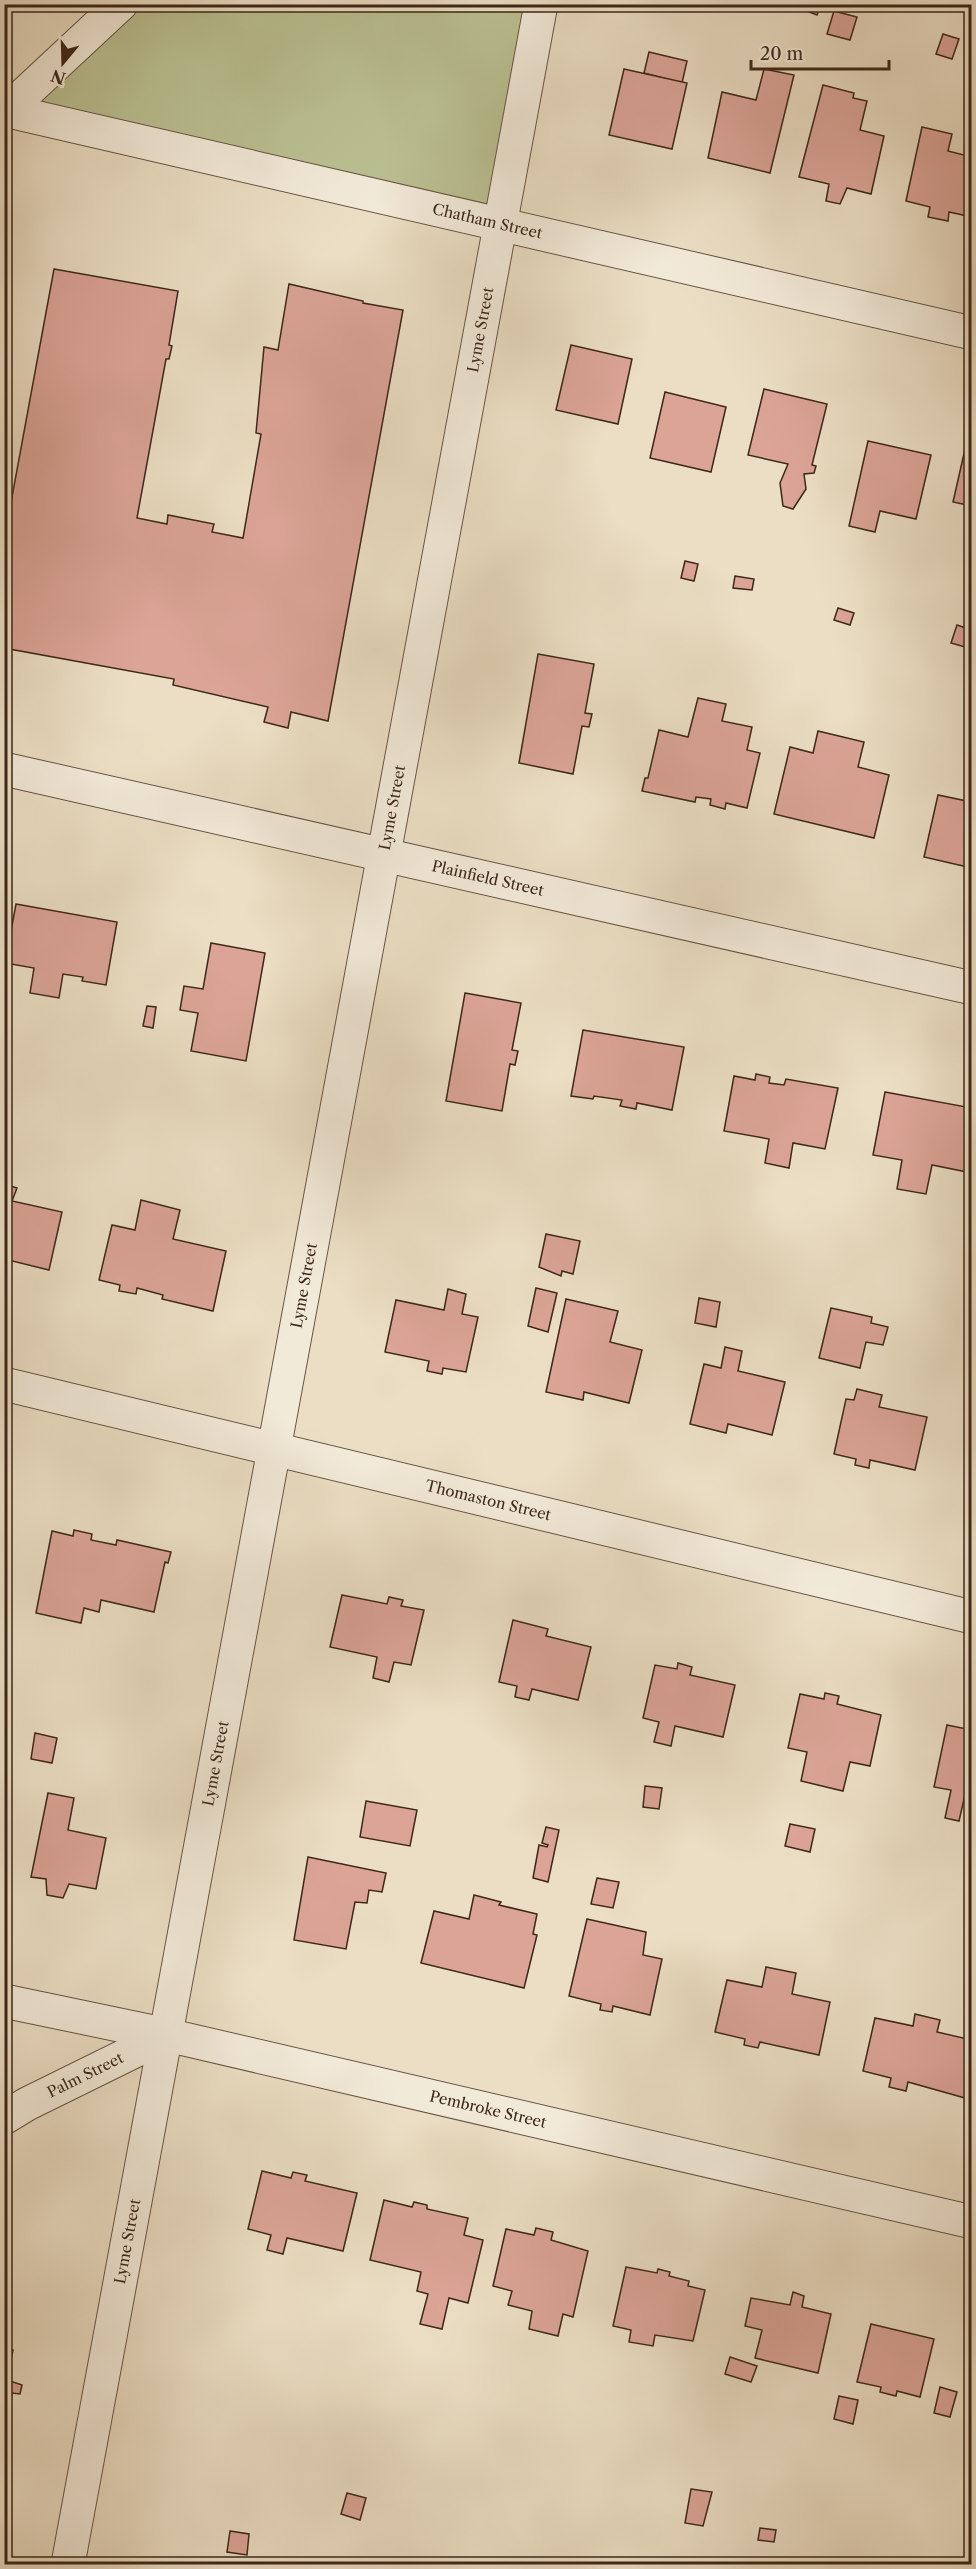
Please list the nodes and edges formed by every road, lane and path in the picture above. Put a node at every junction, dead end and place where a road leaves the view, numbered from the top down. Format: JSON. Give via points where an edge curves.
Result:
{"nodes":[{"id":1,"x":121,"y":4,"type":"edge"},
{"id":2,"x":541,"y":4,"type":"edge"},
{"id":3,"x":5,"y":112,"type":"edge"},
{"id":4,"x":499,"y":225,"type":"junction"},
{"id":5,"x":972,"y":333,"type":"edge"},
{"id":6,"x":4,"y":769,"type":"edge"},
{"id":7,"x":385,"y":853,"type":"junction"},
{"id":8,"x":972,"y":988,"type":"edge"},
{"id":9,"x":4,"y":1384,"type":"edge"},
{"id":10,"x":275,"y":1450,"type":"junction"},
{"id":11,"x":972,"y":1617,"type":"edge"},
{"id":12,"x":4,"y":2001,"type":"edge"},
{"id":13,"x":167,"y":2035,"type":"junction"},
{"id":14,"x":4,"y":2118,"type":"edge"},
{"id":15,"x":972,"y":2222,"type":"edge"},
{"id":16,"x":68,"y":2565,"type":"edge"}],
"edges":[{"from":1,"to":3,"type":"street"},
{"from":2,"to":4,"type":"street","name":"Lyme Street"},
{"from":3,"to":4,"type":"street","name":"Chatham Street"},
{"from":4,"to":5,"type":"street","name":"Chatham Street"},
{"from":4,"to":7,"type":"street","name":"Lyme Street"},
{"from":6,"to":7,"type":"street","name":"Plainfield Street"},
{"from":7,"to":8,"type":"street","name":"Plainfield Street"},
{"from":7,"to":10,"type":"street","name":"Lyme Street"},
{"from":9,"to":10,"type":"street","name":"Thomaston Street"},
{"from":10,"to":11,"type":"street","name":"Thomaston Street"},
{"from":10,"to":13,"type":"street","name":"Lyme Street"},
{"from":12,"to":13,"type":"street","name":"Pembroke Street"},
{"from":13,"to":14,"type":"street","name":"Palm Street"},
{"from":13,"to":15,"type":"street","name":"Pembroke Street"},
{"from":13,"to":16,"type":"street","name":"Lyme Street"}]}
